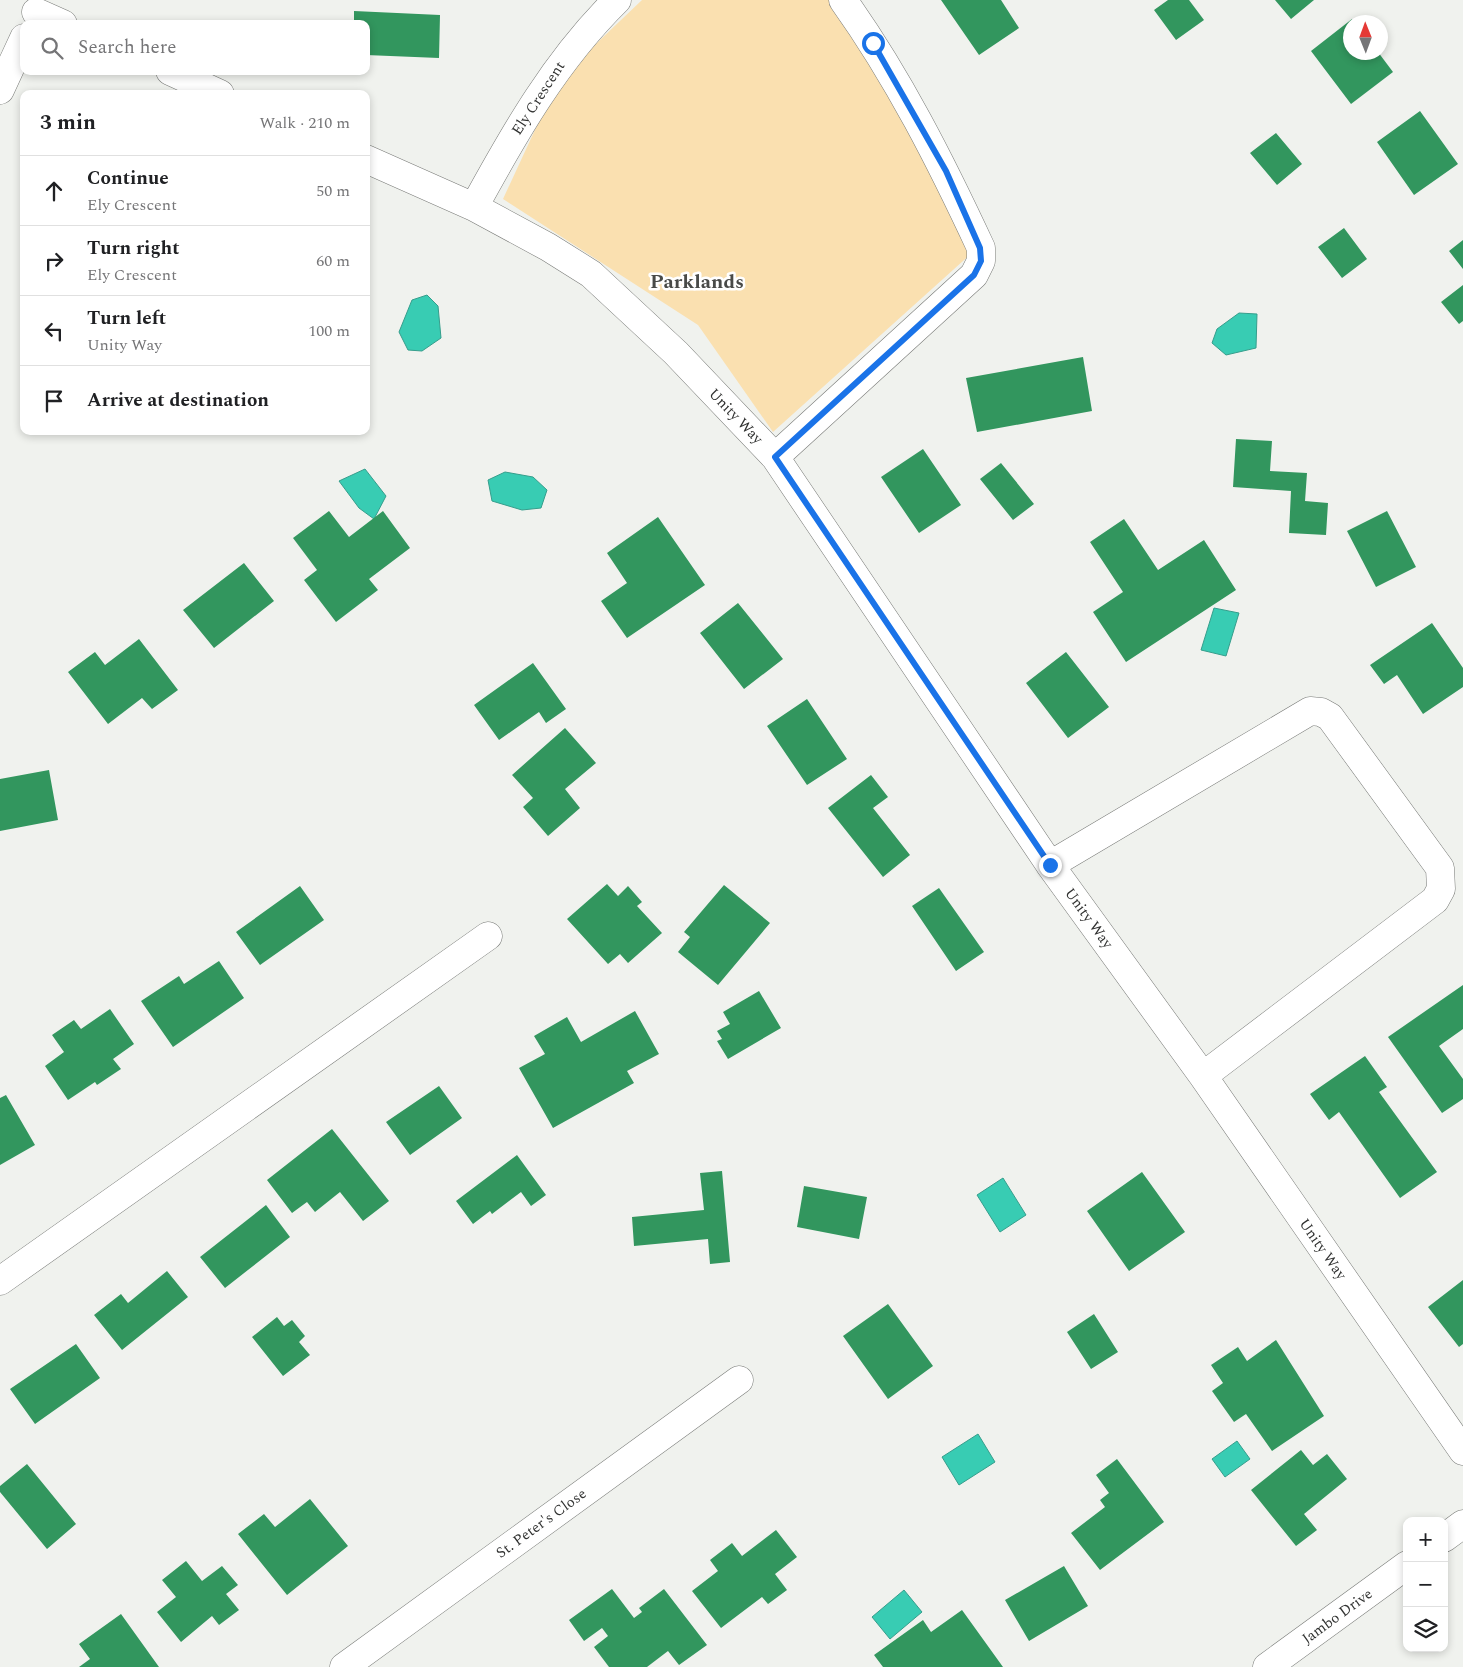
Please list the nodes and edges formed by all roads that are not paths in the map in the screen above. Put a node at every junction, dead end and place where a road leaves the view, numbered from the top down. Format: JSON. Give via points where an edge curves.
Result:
{"nodes":[{"id":1,"x":617,"y":0,"type":"edge"},
{"id":2,"x":843,"y":0,"type":"edge"},
{"id":3,"x":35,"y":12,"type":"edge"},
{"id":4,"x":54,"y":20,"type":"edge"},
{"id":5,"x":20,"y":47,"type":"edge"},
{"id":6,"x":179,"y":75,"type":"edge"},
{"id":7,"x":0,"y":90,"type":"edge"},
{"id":8,"x":211,"y":90,"type":"edge"},
{"id":9,"x":370,"y":161,"type":"edge"},
{"id":10,"x":474,"y":207,"type":"junction"},
{"id":11,"x":775,"y":457,"type":"junction"},
{"id":12,"x":1050,"y":865,"type":"junction"},
{"id":13,"x":488,"y":936,"type":"dead end"},
{"id":14,"x":1203,"y":1076,"type":"junction"},
{"id":15,"x":0,"y":1281,"type":"edge"},
{"id":16,"x":739,"y":1380,"type":"dead end"},
{"id":17,"x":1463,"y":1451,"type":"edge"},
{"id":18,"x":1463,"y":1524,"type":"edge"},
{"id":19,"x":1448,"y":1535,"type":"edge"},
{"id":20,"x":1403,"y":1568,"type":"edge"},
{"id":21,"x":344,"y":1667,"type":"edge"},
{"id":22,"x":1267,"y":1667,"type":"edge"}],
"edges":[{"from":1,"to":10,"type":"street","name":"Ely Crescent","via":[[565,57],[518,128]]},
{"from":2,"to":11,"type":"street","via":[[873,43],[946,171],[980,248],[981,261],[974,275]]},
{"from":3,"to":4,"type":"street"},
{"from":5,"to":7,"type":"street"},
{"from":6,"to":8,"type":"street"},
{"from":9,"to":10,"type":"street","name":"Unity Way"},
{"from":10,"to":11,"type":"street","name":"Unity Way","via":[[591,274],[676,353]]},
{"from":11,"to":12,"type":"street","name":"Unity Way"},
{"from":12,"to":14,"type":"street","name":"Unity Way"},
{"from":12,"to":14,"type":"street","via":[[1310,712],[1321,712],[1330,717],[1440,868],[1441,889],[1435,900]]},
{"from":13,"to":15,"type":"street"},
{"from":14,"to":17,"type":"street","name":"Unity Way"},
{"from":16,"to":21,"type":"street","name":"St. Peter's Close"},
{"from":18,"to":19,"type":"street"},
{"from":20,"to":22,"type":"street","name":"Jambo Drive"}]}
